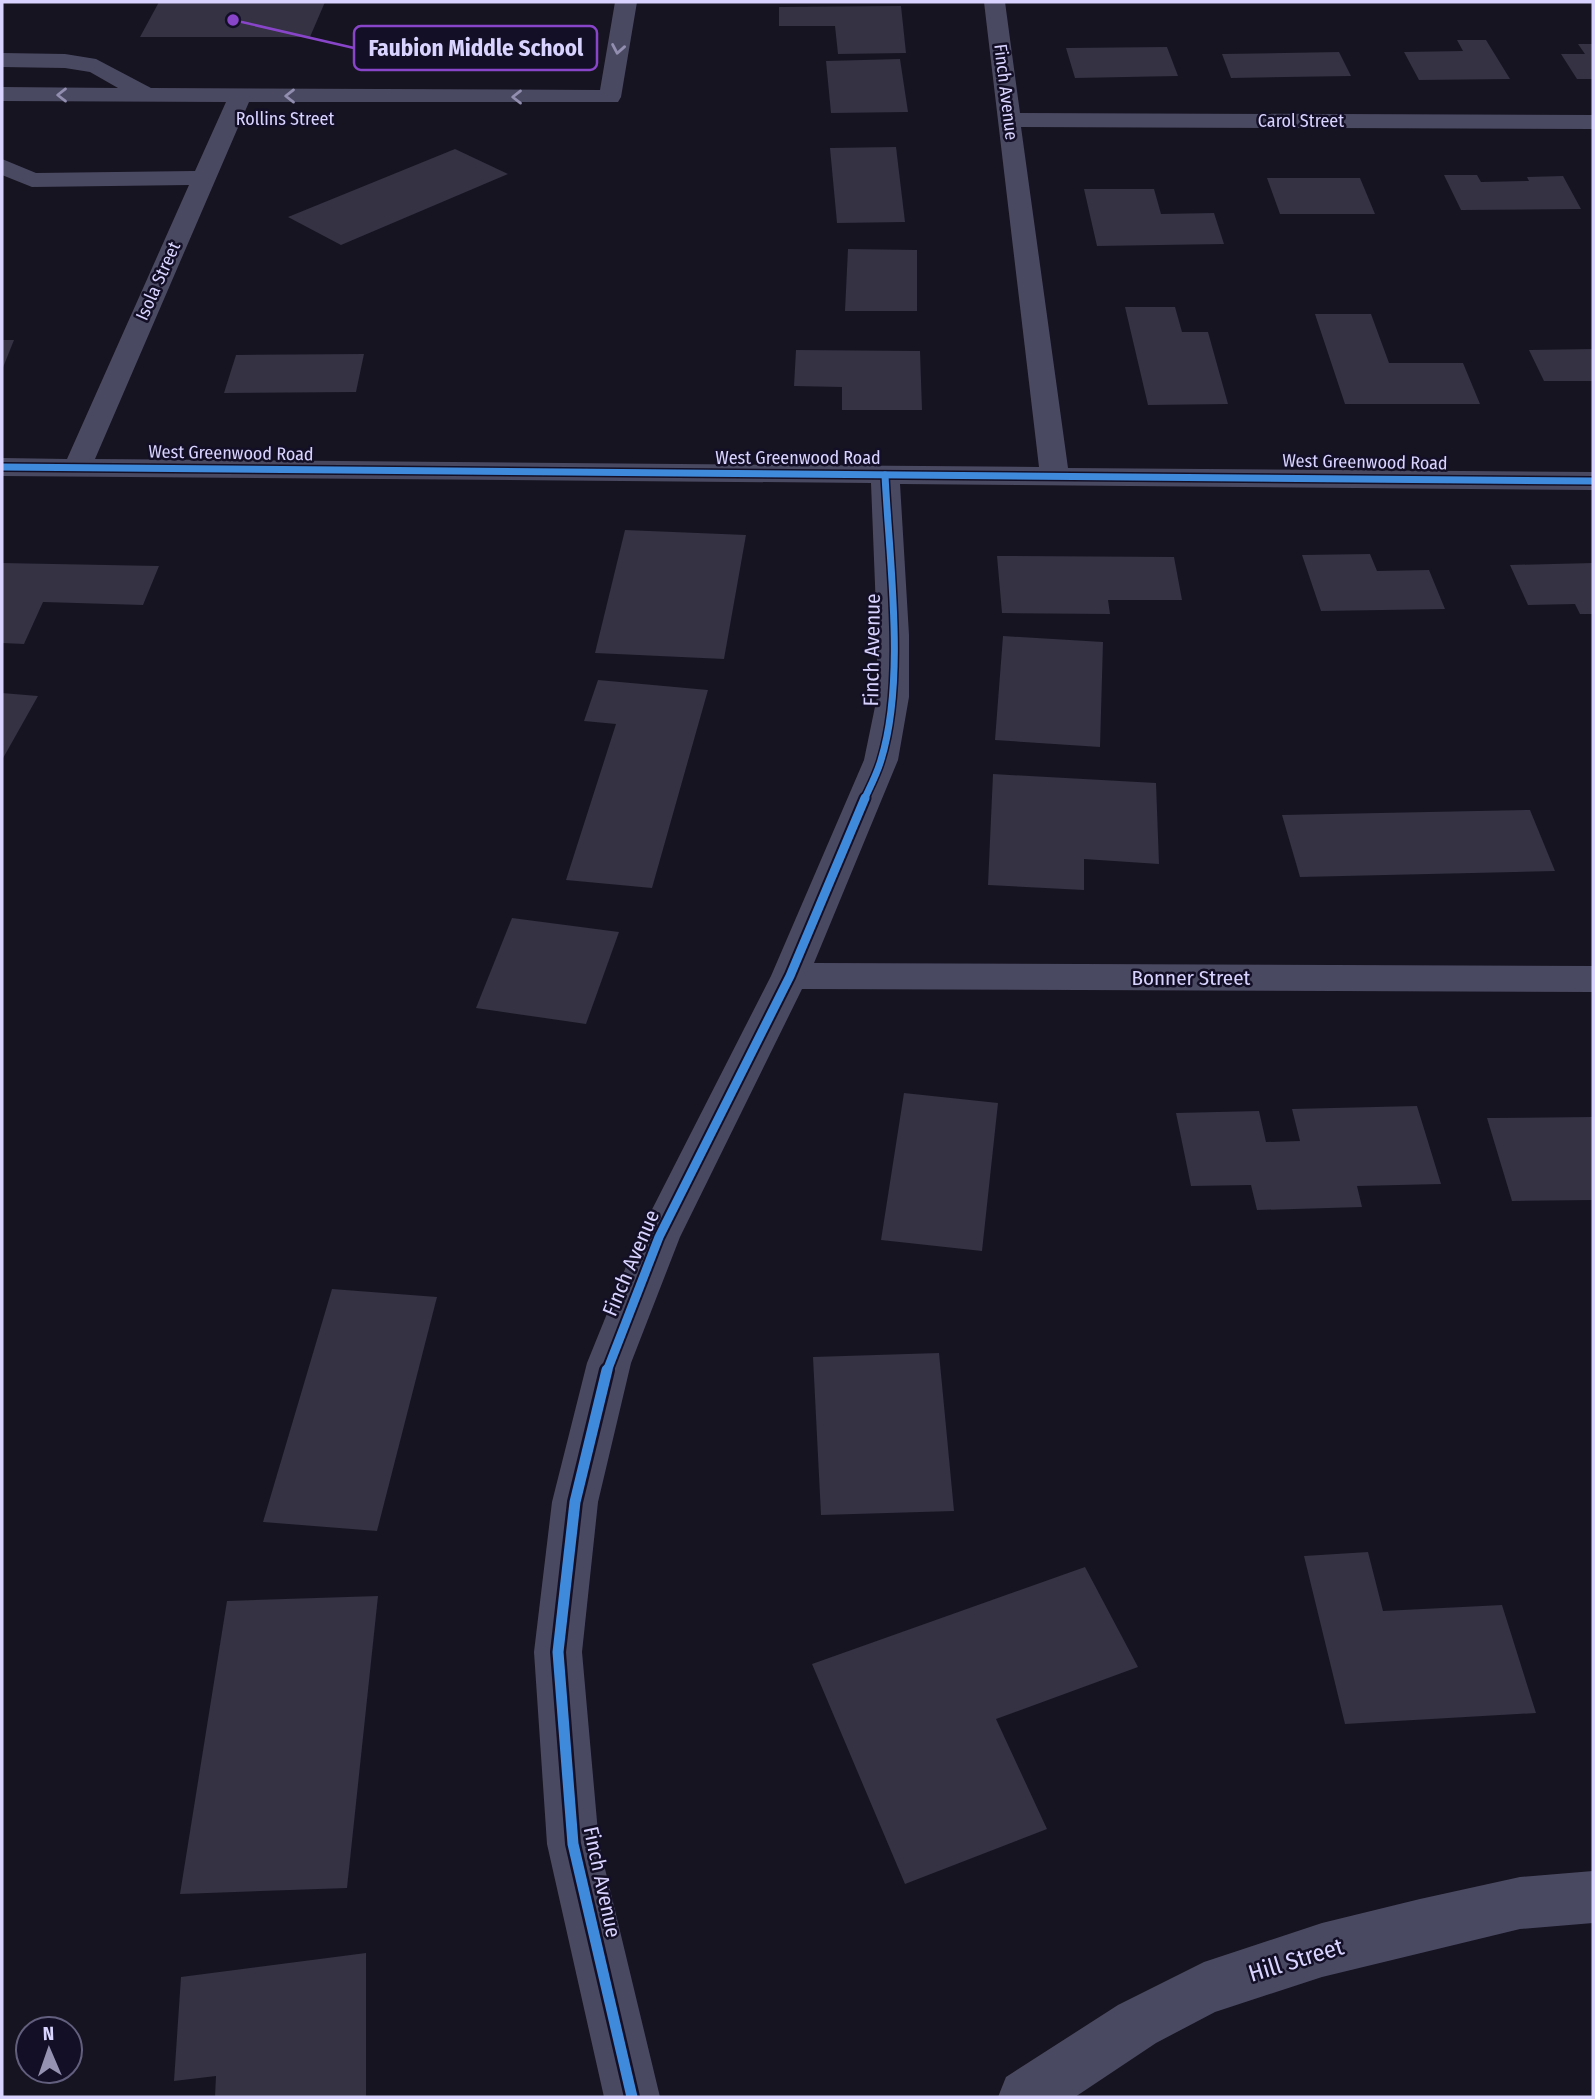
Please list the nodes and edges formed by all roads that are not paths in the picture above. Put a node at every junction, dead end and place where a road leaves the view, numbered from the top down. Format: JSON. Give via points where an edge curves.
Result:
{"nodes":[{"id":1,"x":626,"y":2,"type":"edge"},
{"id":2,"x":995,"y":2,"type":"edge"},
{"id":3,"x":2,"y":60,"type":"edge"},
{"id":4,"x":2,"y":94,"type":"edge"},
{"id":5,"x":147,"y":95,"type":"junction"},
{"id":6,"x":240,"y":96,"type":"junction"},
{"id":7,"x":203,"y":119,"type":"dead end"},
{"id":8,"x":230,"y":119,"type":"junction"},
{"id":9,"x":257,"y":119,"type":"dead end"},
{"id":10,"x":1009,"y":120,"type":"junction"},
{"id":11,"x":1593,"y":122,"type":"edge"},
{"id":12,"x":2,"y":166,"type":"edge"},
{"id":13,"x":204,"y":178,"type":"junction"},
{"id":14,"x":32,"y":180,"type":"junction"},
{"id":15,"x":2,"y":193,"type":"edge"},
{"id":16,"x":2,"y":467,"type":"edge"},
{"id":17,"x":77,"y":468,"type":"junction"},
{"id":18,"x":885,"y":475,"type":"junction"},
{"id":19,"x":1054,"y":475,"type":"junction"},
{"id":20,"x":1593,"y":481,"type":"edge"},
{"id":21,"x":790,"y":976,"type":"junction"},
{"id":22,"x":1593,"y":979,"type":"edge"},
{"id":23,"x":1593,"y":1897,"type":"edge"},
{"id":24,"x":632,"y":2097,"type":"edge"},
{"id":25,"x":1027,"y":2097,"type":"edge"}],
"edges":[{"from":1,"to":6,"type":"street","name":"Rollins Street","one_way":true,"via":[[610,97],[547,109]]},
{"from":2,"to":10,"type":"street","name":"Finch Avenue"},
{"from":3,"to":5,"type":"street","via":[[96,66]]},
{"from":5,"to":4,"type":"street","name":"Rollins Street","one_way":true},
{"from":5,"to":6,"type":"street","name":"Rollins Street"},
{"from":6,"to":8,"type":"street","name":"Isola Street"},
{"from":7,"to":8,"type":"street","name":"Rollins Street"},
{"from":8,"to":9,"type":"street","name":"Rollins Street"},
{"from":8,"to":13,"type":"street","name":"Isola Street"},
{"from":10,"to":11,"type":"street","name":"Carol Street"},
{"from":10,"to":19,"type":"street","name":"Finch Avenue"},
{"from":12,"to":14,"type":"street"},
{"from":13,"to":14,"type":"street"},
{"from":13,"to":17,"type":"street","name":"Isola Street"},
{"from":14,"to":15,"type":"street"},
{"from":16,"to":17,"type":"street","name":"West Greenwood Road"},
{"from":17,"to":18,"type":"street","name":"West Greenwood Road"},
{"from":18,"to":19,"type":"street","name":"West Greenwood Road"},
{"from":18,"to":21,"type":"street","name":"Finch Avenue","via":[[893,635],[892,697],[881,760]]},
{"from":19,"to":20,"type":"street","name":"West Greenwood Road"},
{"from":21,"to":22,"type":"street","name":"Bonner Street"},
{"from":21,"to":24,"type":"street","name":"Finch Avenue","via":[[659,1237],[609,1363],[575,1503],[558,1652],[573,1844]]},
{"from":23,"to":25,"type":"street","name":"Hill Street","via":[[1520,1903],[1420,1926],[1322,1950],[1204,1989],[1137,2024]]}]}
